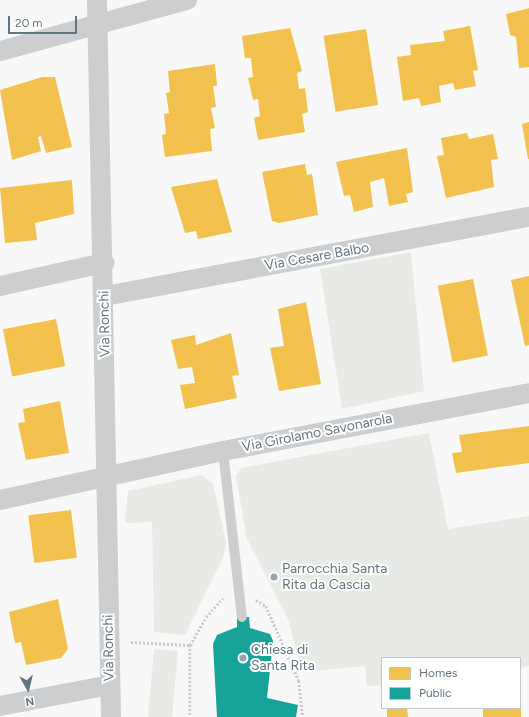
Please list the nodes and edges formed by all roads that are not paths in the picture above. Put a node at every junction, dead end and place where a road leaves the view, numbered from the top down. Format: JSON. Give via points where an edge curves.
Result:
{"nodes":[{"id":1,"x":97,"y":0,"type":"edge"},
{"id":2,"x":187,"y":0,"type":"edge"},
{"id":3,"x":97,"y":26,"type":"junction"},
{"id":4,"x":0,"y":51,"type":"edge"},
{"id":5,"x":529,"y":217,"type":"edge"},
{"id":6,"x":104,"y":263,"type":"junction"},
{"id":7,"x":0,"y":286,"type":"edge"},
{"id":8,"x":105,"y":296,"type":"junction"},
{"id":9,"x":529,"y":393,"type":"edge"},
{"id":10,"x":224,"y":451,"type":"junction"},
{"id":11,"x":106,"y":476,"type":"junction"},
{"id":12,"x":0,"y":500,"type":"edge"},
{"id":13,"x":242,"y":617,"type":"dead end"},
{"id":14,"x":110,"y":684,"type":"junction"},
{"id":15,"x":0,"y":706,"type":"edge"},
{"id":16,"x":111,"y":717,"type":"edge"}],
"edges":[{"from":1,"to":3,"type":"street","name":"Via Ronchi"},
{"from":2,"to":3,"type":"street"},
{"from":3,"to":4,"type":"street"},
{"from":3,"to":6,"type":"street","name":"Via Ronchi"},
{"from":5,"to":8,"type":"street","name":"Via Cesare Balbo"},
{"from":6,"to":7,"type":"street"},
{"from":6,"to":8,"type":"street","name":"Via Ronchi"},
{"from":8,"to":11,"type":"street","name":"Via Ronchi"},
{"from":9,"to":10,"type":"street","name":"Via Girolamo Savonarola"},
{"from":10,"to":11,"type":"street","name":"Via Girolamo Savonarola"},
{"from":10,"to":13,"type":"lane"},
{"from":11,"to":12,"type":"street","name":"Via Girolamo Savonarola"},
{"from":11,"to":14,"type":"street","name":"Via Ronchi"},
{"from":14,"to":15,"type":"street"},
{"from":14,"to":16,"type":"street","name":"Via Ronchi"}]}
